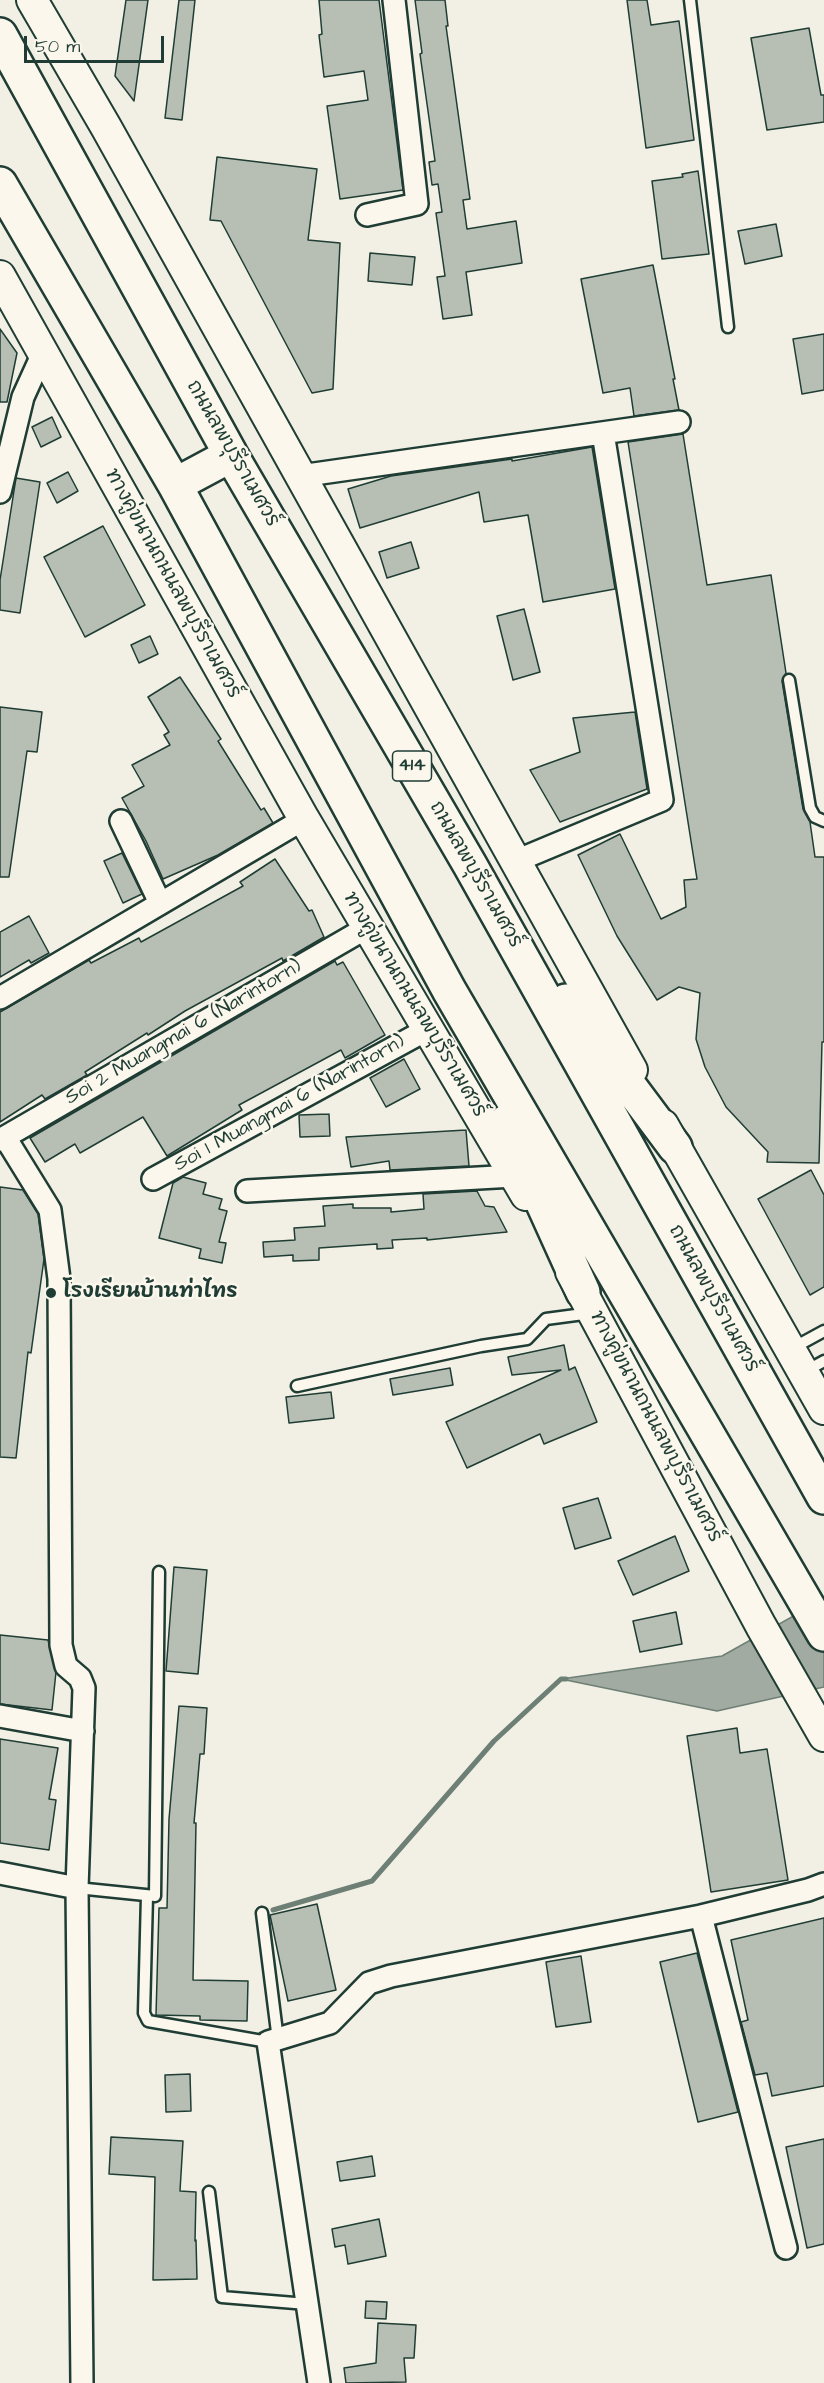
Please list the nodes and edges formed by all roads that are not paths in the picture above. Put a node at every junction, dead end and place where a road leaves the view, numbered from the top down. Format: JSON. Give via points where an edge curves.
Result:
{"nodes":[{"id":1,"x":32,"y":0,"type":"edge"},
{"id":2,"x":394,"y":0,"type":"edge"},
{"id":3,"x":690,"y":0,"type":"edge"},
{"id":4,"x":0,"y":34,"type":"edge"},
{"id":5,"x":0,"y":184,"type":"edge"},
{"id":6,"x":367,"y":215,"type":"dead end"},
{"id":7,"x":0,"y":276,"type":"edge"},
{"id":8,"x":728,"y":327,"type":"dead end"},
{"id":9,"x":43,"y":353,"type":"junction"},
{"id":10,"x":679,"y":422,"type":"dead end"},
{"id":11,"x":603,"y":433,"type":"junction"},
{"id":12,"x":231,"y":455,"type":"junction"},
{"id":13,"x":300,"y":476,"type":"junction"},
{"id":14,"x":175,"y":485,"type":"junction"},
{"id":15,"x":0,"y":492,"type":"edge"},
{"id":16,"x":789,"y":680,"type":"dead end"},
{"id":17,"x":304,"y":819,"type":"junction"},
{"id":18,"x":121,"y":821,"type":"dead end"},
{"id":19,"x":824,"y":821,"type":"edge"},
{"id":20,"x":516,"y":861,"type":"junction"},
{"id":21,"x":470,"y":865,"type":"junction"},
{"id":22,"x":160,"y":903,"type":"junction"},
{"id":23,"x":368,"y":927,"type":"junction"},
{"id":24,"x":449,"y":990,"type":"junction"},
{"id":25,"x":0,"y":998,"type":"edge"},
{"id":26,"x":428,"y":1029,"type":"junction"},
{"id":27,"x":2,"y":1138,"type":"edge"},
{"id":28,"x":675,"y":1147,"type":"junction"},
{"id":29,"x":514,"y":1176,"type":"junction"},
{"id":30,"x":153,"y":1179,"type":"dead end"},
{"id":31,"x":248,"y":1191,"type":"dead end"},
{"id":32,"x":589,"y":1302,"type":"junction"},
{"id":33,"x":824,"y":1331,"type":"edge"},
{"id":34,"x":806,"y":1361,"type":"edge"},
{"id":35,"x":297,"y":1386,"type":"dead end"},
{"id":36,"x":824,"y":1409,"type":"edge"},
{"id":37,"x":824,"y":1497,"type":"edge"},
{"id":38,"x":159,"y":1572,"type":"dead end"},
{"id":39,"x":824,"y":1634,"type":"edge"},
{"id":40,"x":0,"y":1716,"type":"edge"},
{"id":41,"x":818,"y":1724,"type":"edge"},
{"id":42,"x":83,"y":1731,"type":"junction"},
{"id":43,"x":0,"y":1873,"type":"edge"},
{"id":44,"x":824,"y":1884,"type":"edge"},
{"id":45,"x":77,"y":1888,"type":"junction"},
{"id":46,"x":147,"y":1896,"type":"junction"},
{"id":47,"x":262,"y":1913,"type":"dead end"},
{"id":48,"x":701,"y":1916,"type":"junction"},
{"id":49,"x":273,"y":2041,"type":"junction"},
{"id":50,"x":209,"y":2192,"type":"dead end"},
{"id":51,"x":786,"y":2248,"type":"dead end"},
{"id":52,"x":307,"y":2304,"type":"junction"},
{"id":53,"x":82,"y":2383,"type":"edge"},
{"id":54,"x":319,"y":2383,"type":"edge"}],
"edges":[{"from":1,"to":13,"type":"main road","number":"414"},
{"from":2,"to":6,"type":"street","via":[[417,204]]},
{"from":3,"to":8,"type":"lane"},
{"from":4,"to":12,"type":"main road","name":"ถนนลพบุรีราเมศวร์","number":"414"},
{"from":5,"to":14,"type":"main road"},
{"from":7,"to":9,"type":"main road","name":"ทางคู่ขนานถนนลพบุรีราเมศวร์"},
{"from":9,"to":15,"type":"street","via":[[23,397]]},
{"from":9,"to":17,"type":"main road","name":"ทางคู่ขนานถนนลพบุรีราเมศวร์"},
{"from":10,"to":11,"type":"street"},
{"from":11,"to":13,"type":"street"},
{"from":11,"to":20,"type":"street","via":[[662,800]]},
{"from":12,"to":14,"type":"main road"},
{"from":12,"to":21,"type":"main road","name":"ถนนลพบุรีราเมศวร์","number":"414"},
{"from":13,"to":20,"type":"main road","number":"414"},
{"from":14,"to":24,"type":"main road"},
{"from":16,"to":19,"type":"lane","via":[[810,808],[815,817]]},
{"from":17,"to":22,"type":"street"},
{"from":17,"to":23,"type":"main road","name":"ทางคู่ขนานถนนลพบุรีราเมศวร์"},
{"from":18,"to":22,"type":"street"},
{"from":20,"to":28,"type":"main road","number":"414"},
{"from":21,"to":28,"type":"main road"},
{"from":21,"to":37,"type":"main road","name":"ถนนลพบุรีราเมศวร์","number":"414"},
{"from":22,"to":25,"type":"street"},
{"from":23,"to":26,"type":"main road","name":"ทางคู่ขนานถนนลพบุรีราเมศวร์"},
{"from":23,"to":27,"type":"street","name":"Soi 2 Muangmai 6 (Narintorn)"},
{"from":24,"to":32,"type":"main road","via":[[526,1169]]},
{"from":24,"to":39,"type":"main road"},
{"from":26,"to":29,"type":"main road","name":"ทางคู่ขนานถนนลพบุรีราเมศวร์"},
{"from":26,"to":30,"type":"street","name":"Soi 1 Muangmai 6 (Narintorn)"},
{"from":27,"to":42,"type":"street","via":[[50,1210],[55,1239],[61,1352],[61,1645],[66,1666],[83,1683]]},
{"from":28,"to":34,"type":"main road","number":"414"},
{"from":29,"to":31,"type":"street"},
{"from":29,"to":32,"type":"main road","name":"ทางคู่ขนานถนนลพบุรีราเมศวร์"},
{"from":32,"to":35,"type":"lane","via":[[546,1319],[527,1339]]},
{"from":32,"to":41,"type":"main road","name":"ทางคู่ขนานถนนลพบุรีราเมศวร์","via":[[761,1626]]},
{"from":33,"to":34,"type":"lane"},
{"from":34,"to":36,"type":"main road","number":"414"},
{"from":38,"to":46,"type":"lane","via":[[155,1896]]},
{"from":40,"to":42,"type":"street"},
{"from":42,"to":45,"type":"street"},
{"from":43,"to":45,"type":"street"},
{"from":44,"to":48,"type":"street"},
{"from":45,"to":46,"type":"lane"},
{"from":45,"to":53,"type":"street"},
{"from":46,"to":49,"type":"lane","via":[[144,2013],[148,2021]]},
{"from":47,"to":49,"type":"lane"},
{"from":48,"to":49,"type":"street","via":[[392,1976],[369,1983],[330,2023]]},
{"from":48,"to":51,"type":"street"},
{"from":49,"to":52,"type":"street"},
{"from":50,"to":52,"type":"lane","via":[[222,2296]]},
{"from":52,"to":54,"type":"street"}]}
